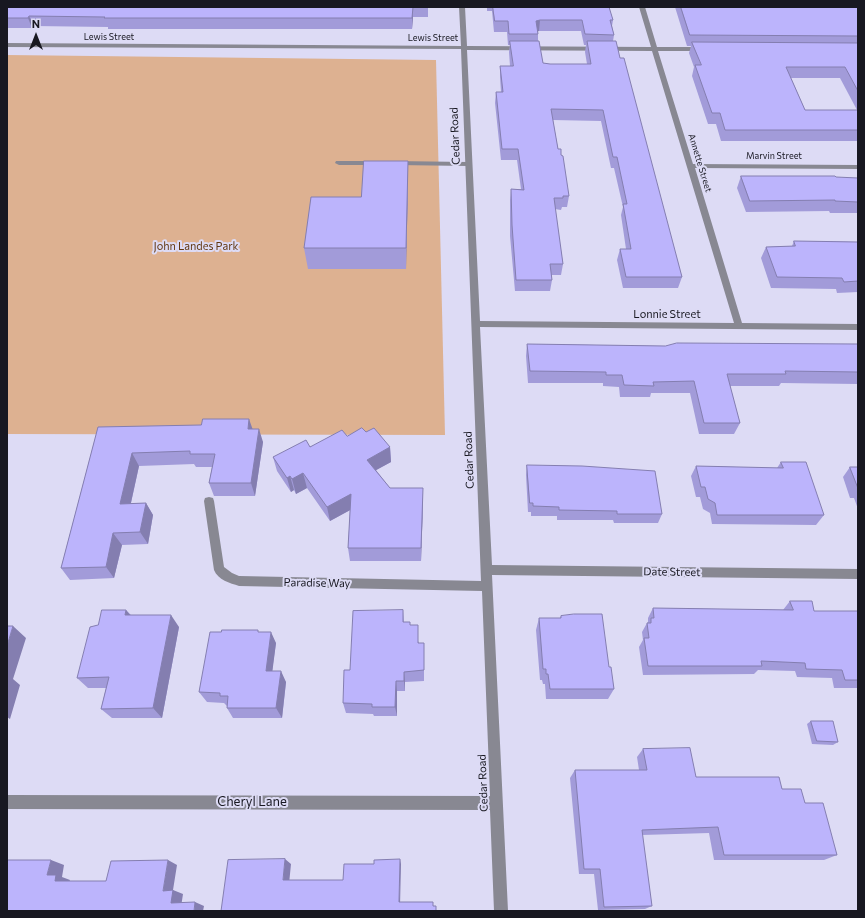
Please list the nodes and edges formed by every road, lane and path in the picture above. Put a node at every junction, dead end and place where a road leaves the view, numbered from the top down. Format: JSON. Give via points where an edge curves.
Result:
{"nodes":[{"id":1,"x":462,"y":7,"type":"edge"},
{"id":2,"x":642,"y":7,"type":"edge"},
{"id":3,"x":7,"y":45,"type":"edge"},
{"id":4,"x":465,"y":47,"type":"junction"},
{"id":5,"x":654,"y":48,"type":"junction"},
{"id":6,"x":709,"y":49,"type":"edge"},
{"id":7,"x":339,"y":163,"type":"dead end"},
{"id":8,"x":468,"y":164,"type":"junction"},
{"id":9,"x":691,"y":166,"type":"junction"},
{"id":10,"x":858,"y":167,"type":"edge"},
{"id":11,"x":475,"y":324,"type":"junction"},
{"id":12,"x":739,"y":326,"type":"junction"},
{"id":13,"x":858,"y":327,"type":"edge"},
{"id":14,"x":209,"y":501,"type":"dead end"},
{"id":15,"x":486,"y":570,"type":"junction"},
{"id":16,"x":858,"y":574,"type":"edge"},
{"id":17,"x":487,"y":586,"type":"junction"},
{"id":18,"x":7,"y":802,"type":"edge"},
{"id":19,"x":496,"y":803,"type":"junction"},
{"id":20,"x":501,"y":911,"type":"edge"}],
"edges":[{"from":1,"to":4,"type":"street","name":"Cedar Road"},
{"from":2,"to":5,"type":"street","name":"Annette Street"},
{"from":3,"to":4,"type":"street","name":"Lewis Street"},
{"from":4,"to":5,"type":"street","name":"Lewis Street"},
{"from":4,"to":8,"type":"street","name":"Cedar Road"},
{"from":5,"to":6,"type":"street","name":"Lewis Street"},
{"from":5,"to":9,"type":"street","name":"Annette Street"},
{"from":7,"to":8,"type":"street"},
{"from":8,"to":11,"type":"street","name":"Cedar Road"},
{"from":9,"to":10,"type":"street","name":"Marvin Street"},
{"from":9,"to":12,"type":"street","name":"Annette Street"},
{"from":11,"to":12,"type":"street","name":"Lonnie Street"},
{"from":11,"to":15,"type":"street","name":"Cedar Road"},
{"from":12,"to":13,"type":"street","name":"Lonnie Street"},
{"from":14,"to":17,"type":"street","name":"Paradise Way","via":[[219,570],[239,581]]},
{"from":15,"to":16,"type":"street","name":"Date Street"},
{"from":15,"to":17,"type":"street","name":"Cedar Road"},
{"from":17,"to":19,"type":"street","name":"Cedar Road"},
{"from":18,"to":19,"type":"street","name":"Cheryl Lane"},
{"from":19,"to":20,"type":"street","name":"Cedar Road"}]}
